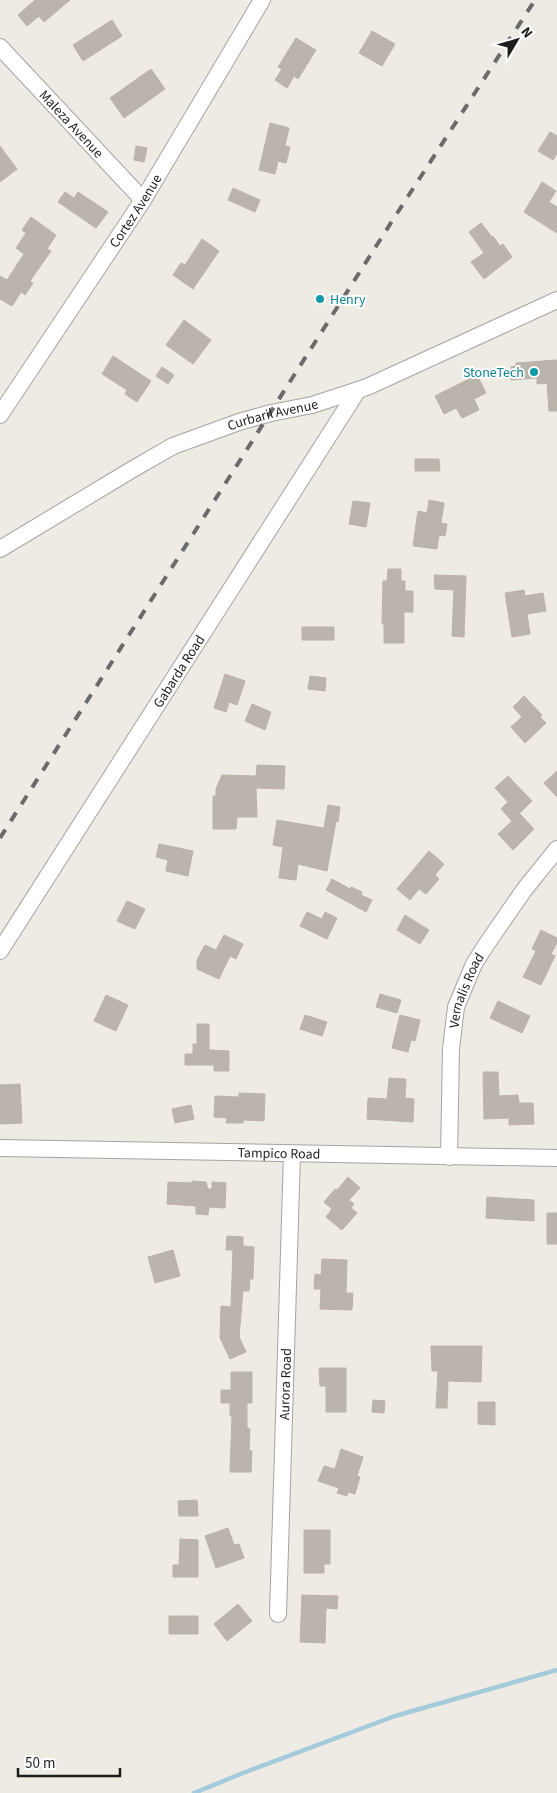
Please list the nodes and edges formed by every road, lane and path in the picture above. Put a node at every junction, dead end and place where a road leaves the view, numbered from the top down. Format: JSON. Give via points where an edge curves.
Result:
{"nodes":[{"id":1,"x":262,"y":0,"type":"edge"},
{"id":2,"x":0,"y":47,"type":"edge"},
{"id":3,"x":143,"y":200,"type":"junction"},
{"id":4,"x":557,"y":300,"type":"edge"},
{"id":5,"x":358,"y":390,"type":"junction"},
{"id":6,"x":0,"y":415,"type":"edge"},
{"id":7,"x":0,"y":549,"type":"edge"},
{"id":8,"x":557,"y":849,"type":"edge"},
{"id":9,"x":0,"y":951,"type":"edge"},
{"id":10,"x":0,"y":1148,"type":"edge"},
{"id":11,"x":292,"y":1154,"type":"junction"},
{"id":12,"x":449,"y":1157,"type":"junction"},
{"id":13,"x":557,"y":1158,"type":"edge"},
{"id":14,"x":278,"y":1614,"type":"dead end"}],
"edges":[{"from":1,"to":3,"type":"street","name":"Cortez Avenue"},
{"from":2,"to":3,"type":"street","name":"Maleza Avenue"},
{"from":3,"to":6,"type":"street","name":"Cortez Avenue"},
{"from":4,"to":5,"type":"street","name":"Curbaril Avenue"},
{"from":5,"to":7,"type":"street","name":"Curbaril Avenue","via":[[312,405],[239,422],[173,446]]},
{"from":5,"to":9,"type":"street","name":"Gabarda Road"},
{"from":8,"to":12,"type":"street","name":"Vernalis Road","via":[[524,890],[474,964],[456,1007],[451,1049]]},
{"from":10,"to":11,"type":"street","name":"Tampico Road"},
{"from":11,"to":12,"type":"street","name":"Tampico Road"},
{"from":11,"to":14,"type":"street","name":"Aurora Road"},
{"from":12,"to":13,"type":"street","name":"Tampico Road"}]}
